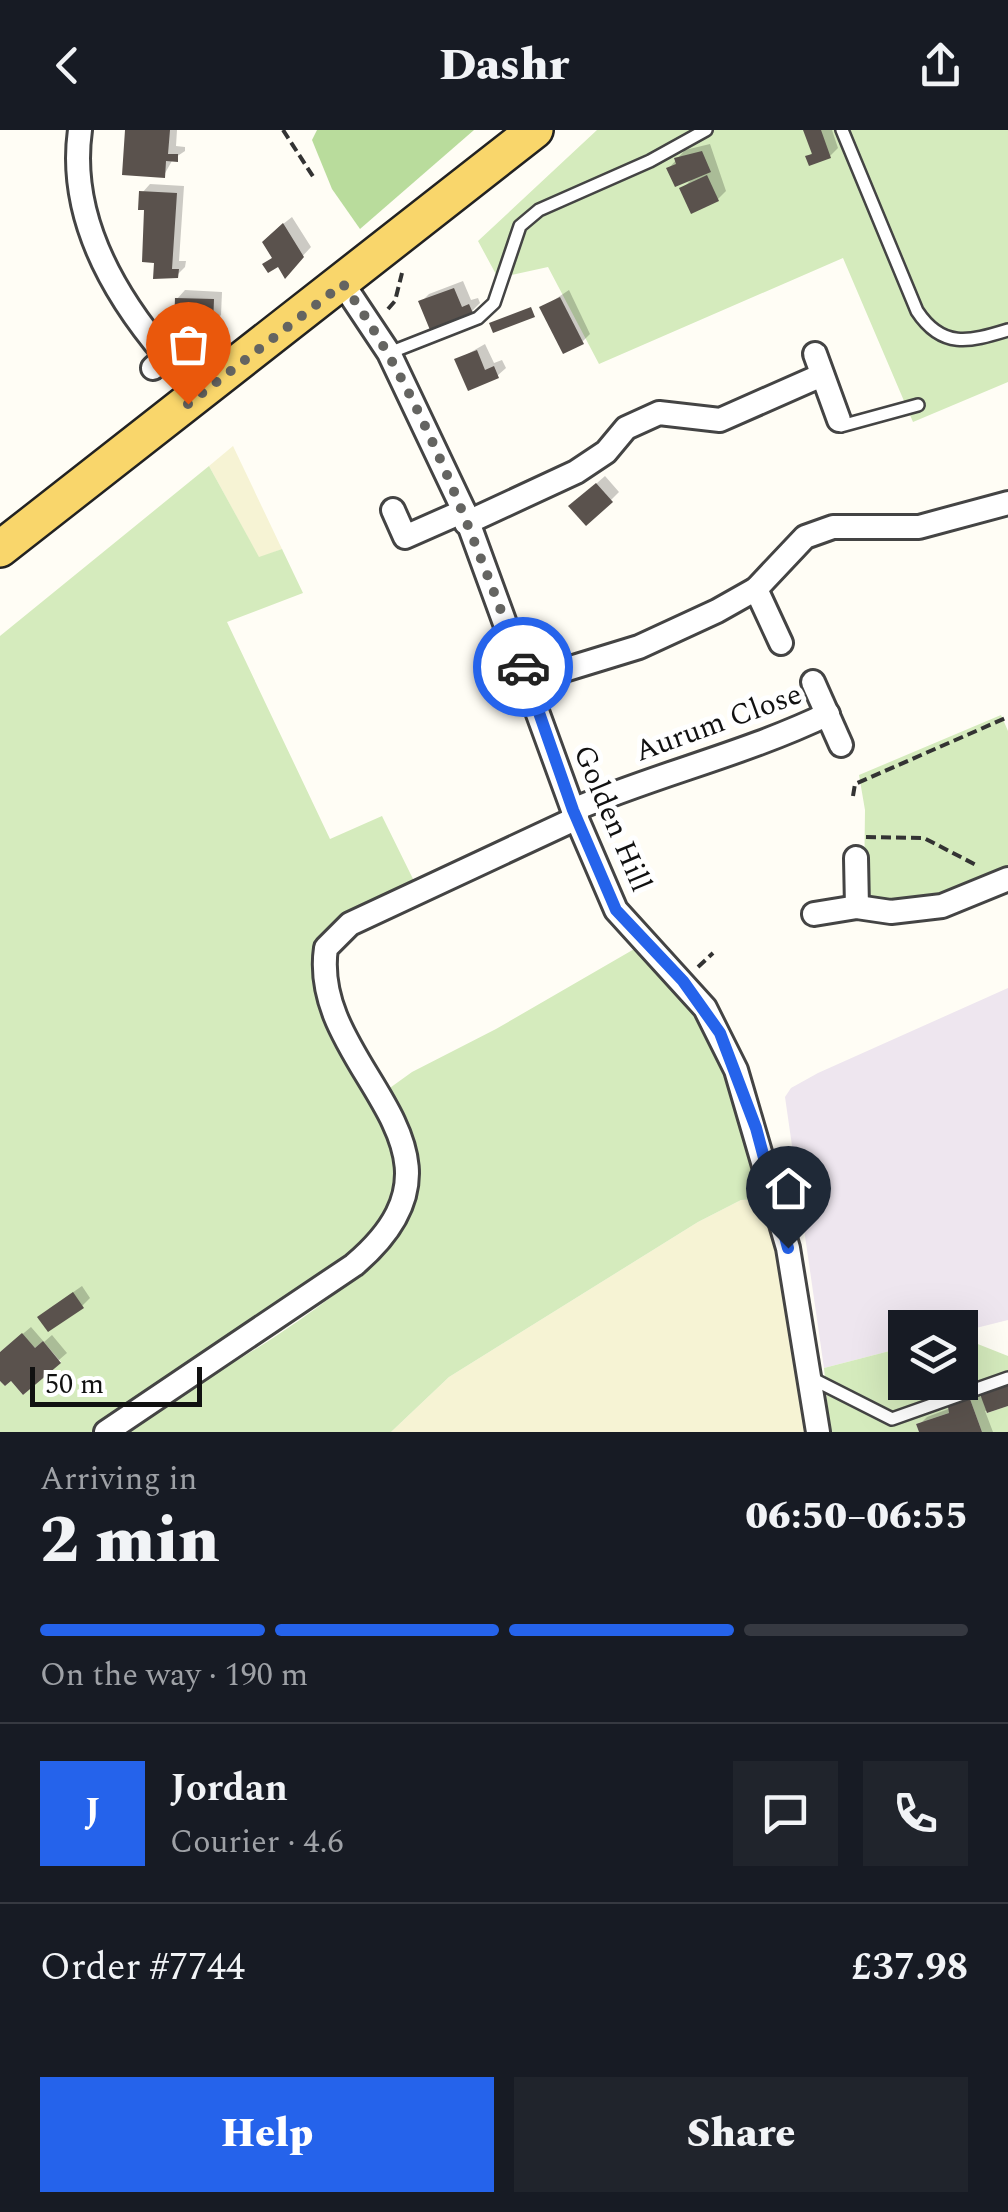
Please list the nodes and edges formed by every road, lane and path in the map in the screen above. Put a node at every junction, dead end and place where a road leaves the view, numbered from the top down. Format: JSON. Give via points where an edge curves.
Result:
{"nodes":[{"id":1,"x":80,"y":130,"type":"edge"},
{"id":2,"x":283,"y":130,"type":"edge"},
{"id":3,"x":535,"y":130,"type":"edge"},
{"id":4,"x":706,"y":130,"type":"edge"},
{"id":5,"x":842,"y":130,"type":"edge"},
{"id":6,"x":314,"y":178,"type":"dead end"},
{"id":7,"x":343,"y":284,"type":"junction"},
{"id":8,"x":1008,"y":330,"type":"edge"},
{"id":9,"x":389,"y":353,"type":"junction"},
{"id":10,"x":166,"y":356,"type":"dead end"},
{"id":11,"x":918,"y":404,"type":"dead end"},
{"id":12,"x":839,"y":420,"type":"joint"},
{"id":13,"x":1008,"y":503,"type":"edge"},
{"id":14,"x":393,"y":510,"type":"dead end"},
{"id":15,"x":465,"y":517,"type":"junction"},
{"id":16,"x":0,"y":549,"type":"edge"},
{"id":17,"x":756,"y":590,"type":"junction"},
{"id":18,"x":781,"y":644,"type":"dead end"},
{"id":19,"x":528,"y":681,"type":"junction"},
{"id":20,"x":813,"y":682,"type":"dead end"},
{"id":21,"x":828,"y":714,"type":"junction"},
{"id":22,"x":1008,"y":717,"type":"edge"},
{"id":23,"x":842,"y":745,"type":"dead end"},
{"id":24,"x":853,"y":796,"type":"dead end"},
{"id":25,"x":575,"y":814,"type":"junction"},
{"id":26,"x":857,"y":848,"type":"joint"},
{"id":27,"x":1001,"y":873,"type":"edge"},
{"id":28,"x":857,"y":907,"type":"junction"},
{"id":29,"x":814,"y":914,"type":"dead end"},
{"id":30,"x":807,"y":1376,"type":"junction"},
{"id":31,"x":1008,"y":1378,"type":"edge"},
{"id":32,"x":106,"y":1432,"type":"edge"},
{"id":33,"x":818,"y":1432,"type":"edge"}],
"edges":[{"from":1,"to":10,"type":"street","via":[[78,168],[95,244],[108,276]]},
{"from":2,"to":6,"type":"path"},
{"from":3,"to":7,"type":"main road"},
{"from":4,"to":9,"type":"lane","via":[[538,210],[520,226],[494,304],[478,318]]},
{"from":5,"to":8,"type":"lane","via":[[928,327],[945,339],[968,342]]},
{"from":7,"to":9,"type":"street","name":"Golden Hill"},
{"from":7,"to":16,"type":"main road"},
{"from":9,"to":15,"type":"street","name":"Golden Hill"},
{"from":11,"to":12,"type":"lane","via":[[841,426]]},
{"from":12,"to":15,"type":"street","via":[[819,364],[720,420],[659,414],[626,428],[576,472]]},
{"from":13,"to":17,"type":"street","via":[[919,526],[833,526],[805,536]]},
{"from":14,"to":15,"type":"street","via":[[404,536]]},
{"from":15,"to":19,"type":"street","name":"Golden Hill"},
{"from":17,"to":18,"type":"street"},
{"from":17,"to":19,"type":"street","via":[[639,646]]},
{"from":19,"to":25,"type":"street","name":"Golden Hill"},
{"from":20,"to":21,"type":"street","name":"Aurum Close"},
{"from":21,"to":23,"type":"street","name":"Aurum Close"},
{"from":21,"to":25,"type":"street","name":"Aurum Close","via":[[761,745],[651,777]]},
{"from":22,"to":24,"type":"path","via":[[880,771],[855,784]]},
{"from":25,"to":30,"type":"street","name":"Golden Hill","via":[[616,910],[705,1008],[736,1070],[788,1248]]},
{"from":25,"to":32,"type":"street","name":"Aurum Close","via":[[350,924],[326,948],[328,998],[406,1160],[408,1191],[400,1216],[387,1238],[354,1265]]},
{"from":26,"to":27,"type":"path","via":[[924,838],[966,863]]},
{"from":26,"to":28,"type":"street"},
{"from":27,"to":28,"type":"street","via":[[942,906],[891,912]]},
{"from":28,"to":29,"type":"street"},
{"from":30,"to":31,"type":"lane","via":[[892,1419]]},
{"from":30,"to":33,"type":"street","name":"Golden Hill"}]}
